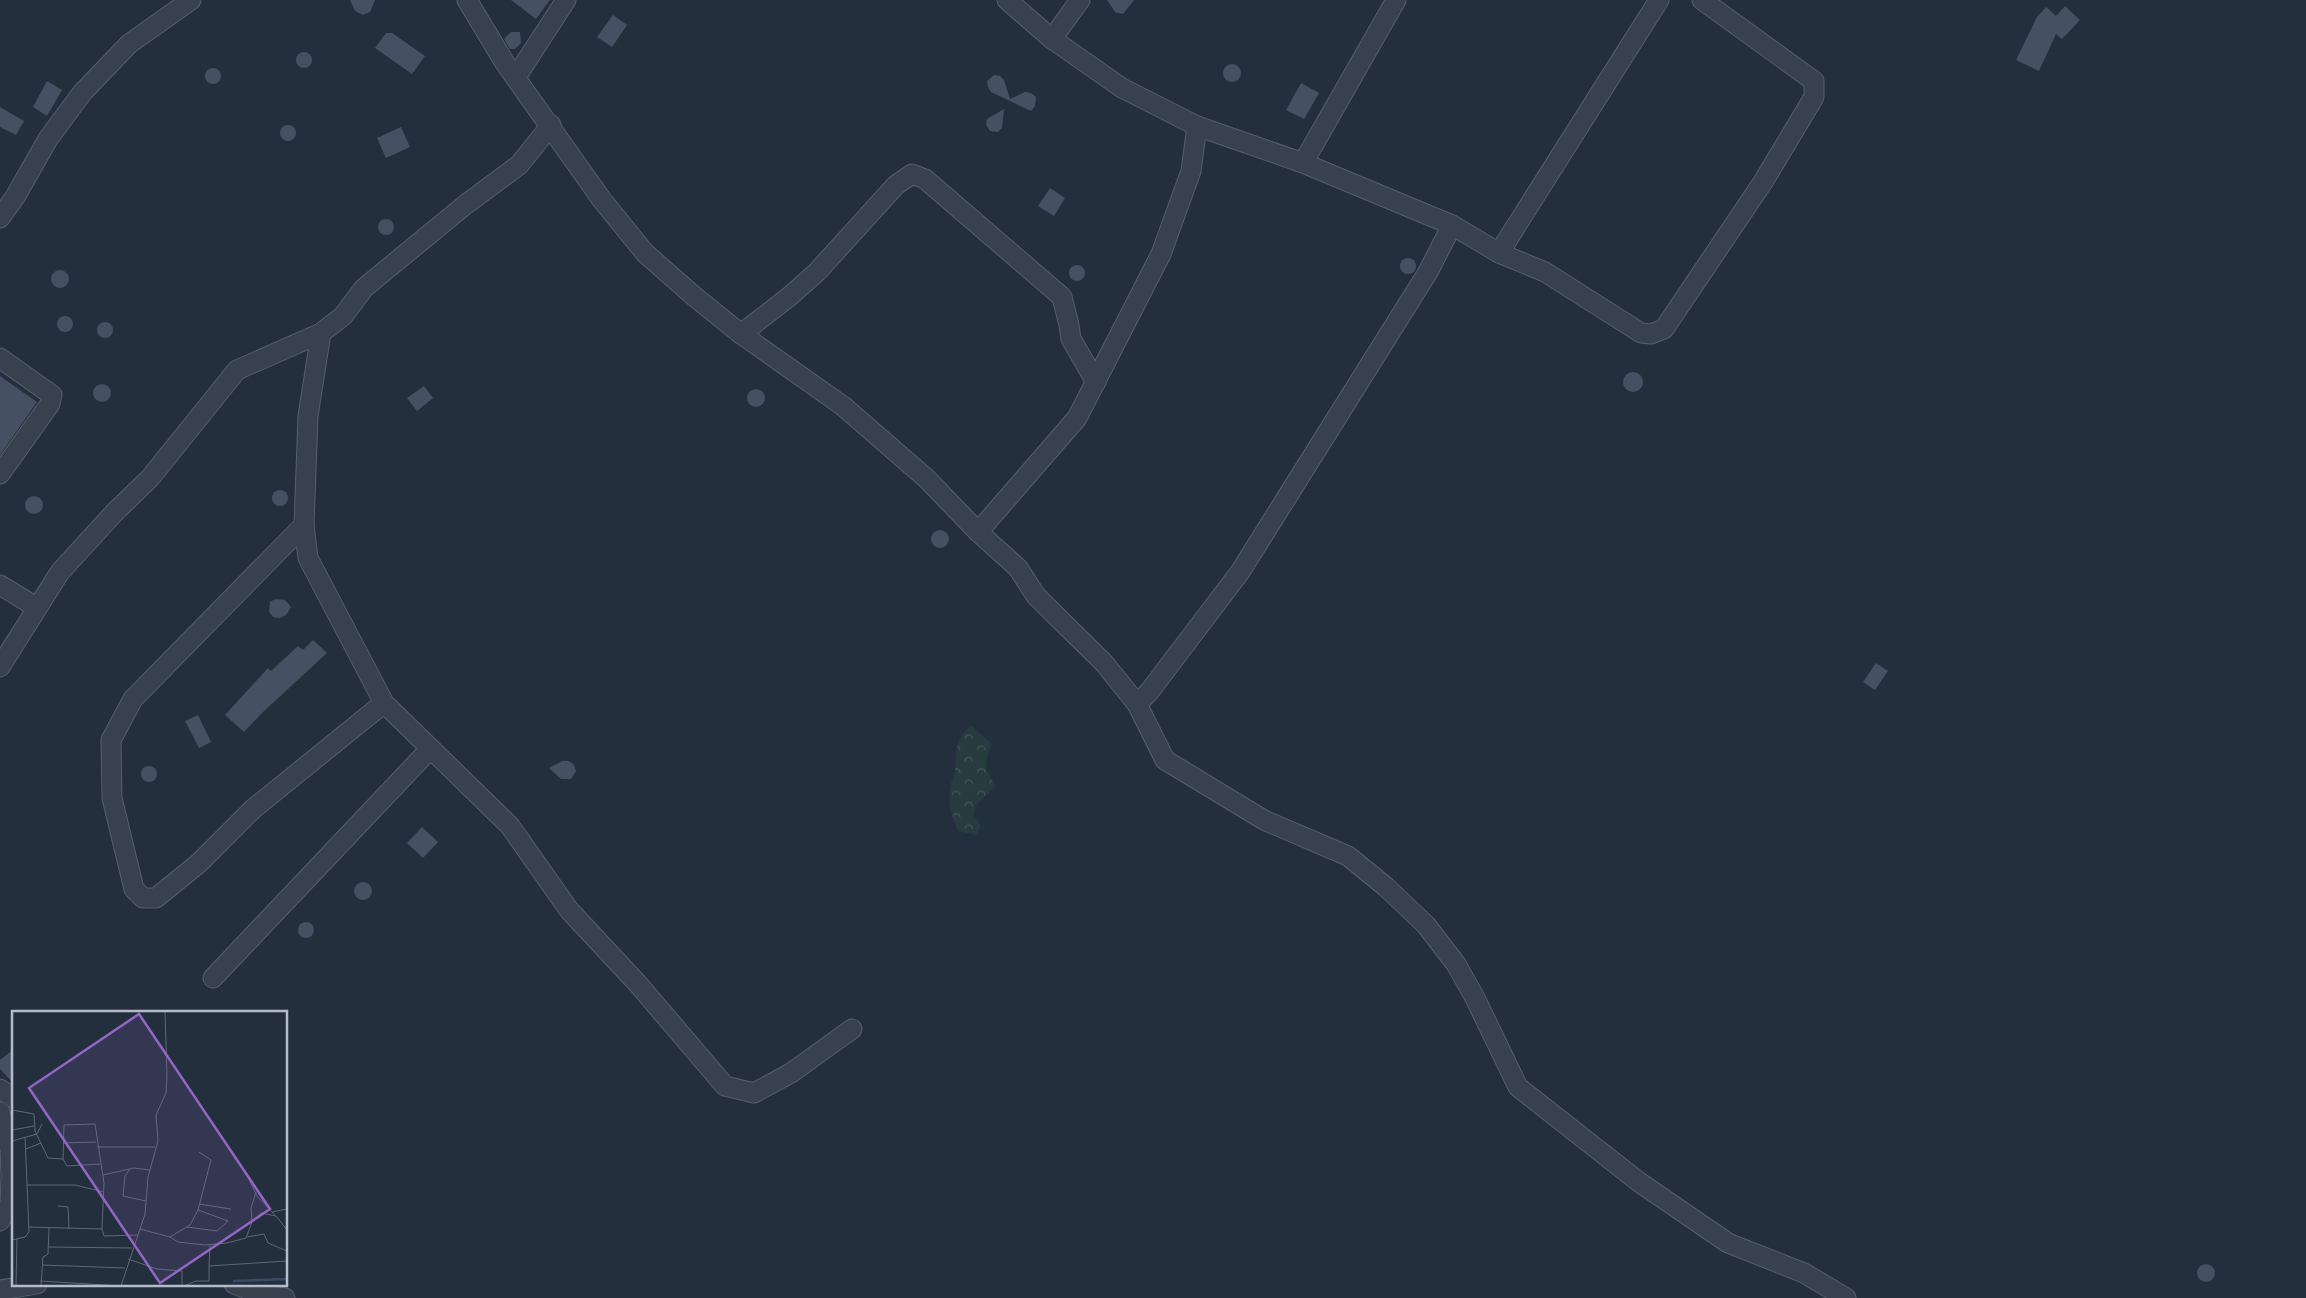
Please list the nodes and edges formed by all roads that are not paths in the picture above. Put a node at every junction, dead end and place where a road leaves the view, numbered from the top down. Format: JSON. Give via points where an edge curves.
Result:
{"nodes":[{"id":1,"x":191,"y":0,"type":"edge"},
{"id":2,"x":467,"y":0,"type":"edge"},
{"id":3,"x":566,"y":0,"type":"edge"},
{"id":4,"x":1007,"y":0,"type":"edge"},
{"id":5,"x":1080,"y":0,"type":"edge"},
{"id":6,"x":1396,"y":0,"type":"edge"},
{"id":7,"x":1659,"y":0,"type":"edge"},
{"id":8,"x":1702,"y":0,"type":"edge"},
{"id":9,"x":1052,"y":39,"type":"junction"},
{"id":10,"x":516,"y":77,"type":"junction"},
{"id":11,"x":551,"y":125,"type":"junction"},
{"id":12,"x":1197,"y":126,"type":"junction"},
{"id":13,"x":1303,"y":163,"type":"junction"},
{"id":14,"x":0,"y":218,"type":"edge"},
{"id":15,"x":1452,"y":225,"type":"junction"},
{"id":16,"x":1499,"y":253,"type":"junction"},
{"id":17,"x":321,"y":333,"type":"junction"},
{"id":18,"x":741,"y":334,"type":"junction"},
{"id":19,"x":0,"y":358,"type":"edge"},
{"id":20,"x":1096,"y":382,"type":"junction"},
{"id":21,"x":0,"y":474,"type":"edge"},
{"id":22,"x":304,"y":525,"type":"junction"},
{"id":23,"x":978,"y":532,"type":"junction"},
{"id":24,"x":0,"y":585,"type":"edge"},
{"id":25,"x":36,"y":607,"type":"junction"},
{"id":26,"x":0,"y":666,"type":"edge"},
{"id":27,"x":384,"y":703,"type":"junction"},
{"id":28,"x":1137,"y":704,"type":"junction"},
{"id":29,"x":430,"y":749,"type":"junction"},
{"id":30,"x":213,"y":978,"type":"dead end"},
{"id":31,"x":852,"y":1030,"type":"dead end"},
{"id":32,"x":0,"y":1089,"type":"edge"},
{"id":33,"x":12,"y":1097,"type":"edge"},
{"id":34,"x":0,"y":1112,"type":"edge"},
{"id":35,"x":10,"y":1204,"type":"junction"},
{"id":36,"x":12,"y":1214,"type":"edge"},
{"id":37,"x":0,"y":1221,"type":"edge"},
{"id":38,"x":25,"y":1286,"type":"edge"},
{"id":39,"x":239,"y":1286,"type":"edge"},
{"id":40,"x":0,"y":1290,"type":"edge"},
{"id":41,"x":285,"y":1298,"type":"edge"},
{"id":42,"x":1846,"y":1298,"type":"edge"}],
"edges":[{"from":1,"to":14,"type":"street","via":[[129,44],[82,93],[48,139]]},
{"from":2,"to":10,"type":"street"},
{"from":3,"to":10,"type":"street"},
{"from":4,"to":9,"type":"street"},
{"from":5,"to":9,"type":"street"},
{"from":6,"to":13,"type":"street"},
{"from":7,"to":16,"type":"street"},
{"from":8,"to":16,"type":"street","via":[[1814,81],[1814,97],[1763,182],[1664,329],[1651,334],[1641,333],[1545,272]]},
{"from":9,"to":12,"type":"street","via":[[1122,88]]},
{"from":10,"to":11,"type":"street"},
{"from":11,"to":17,"type":"street","via":[[519,165],[464,205],[364,288],[343,316]]},
{"from":11,"to":18,"type":"street","via":[[602,200],[645,253]]},
{"from":12,"to":13,"type":"street"},
{"from":12,"to":20,"type":"street","via":[[1191,171],[1161,254]]},
{"from":13,"to":15,"type":"street"},
{"from":15,"to":16,"type":"street"},
{"from":15,"to":28,"type":"street","via":[[1428,272],[1240,572]]},
{"from":17,"to":22,"type":"street","via":[[308,416]]},
{"from":17,"to":25,"type":"street","via":[[237,370],[150,478],[60,572]]},
{"from":18,"to":20,"type":"street","via":[[817,272],[896,185],[912,174],[925,179],[1062,297],[1070,339]]},
{"from":18,"to":23,"type":"street","via":[[843,406],[927,479]]},
{"from":19,"to":21,"type":"street","via":[[52,395],[50,404]]},
{"from":20,"to":23,"type":"street","via":[[1077,418]]},
{"from":22,"to":27,"type":"street","via":[[308,558]]},
{"from":22,"to":27,"type":"street","via":[[133,699],[111,740],[112,798],[134,889],[143,898],[156,898],[199,863],[254,809]]},
{"from":23,"to":28,"type":"street","via":[[1018,568],[1036,596],[1104,663]]},
{"from":24,"to":25,"type":"street"},
{"from":25,"to":26,"type":"street"},
{"from":27,"to":29,"type":"street"},
{"from":28,"to":42,"type":"street","via":[[1165,760],[1264,820],[1348,856],[1426,925],[1456,964],[1518,1087],[1639,1182],[1728,1244],[1804,1273]]},
{"from":29,"to":30,"type":"street"},
{"from":29,"to":31,"type":"street","via":[[510,826],[569,910],[638,984],[725,1086],[754,1093],[791,1073]]},
{"from":32,"to":33,"type":"street"},
{"from":34,"to":35,"type":"street","via":[[10,1149]]},
{"from":35,"to":36,"type":"street"},
{"from":35,"to":37,"type":"street"},
{"from":38,"to":40,"type":"street"},
{"from":39,"to":41,"type":"street","via":[[263,1295]]}]}
